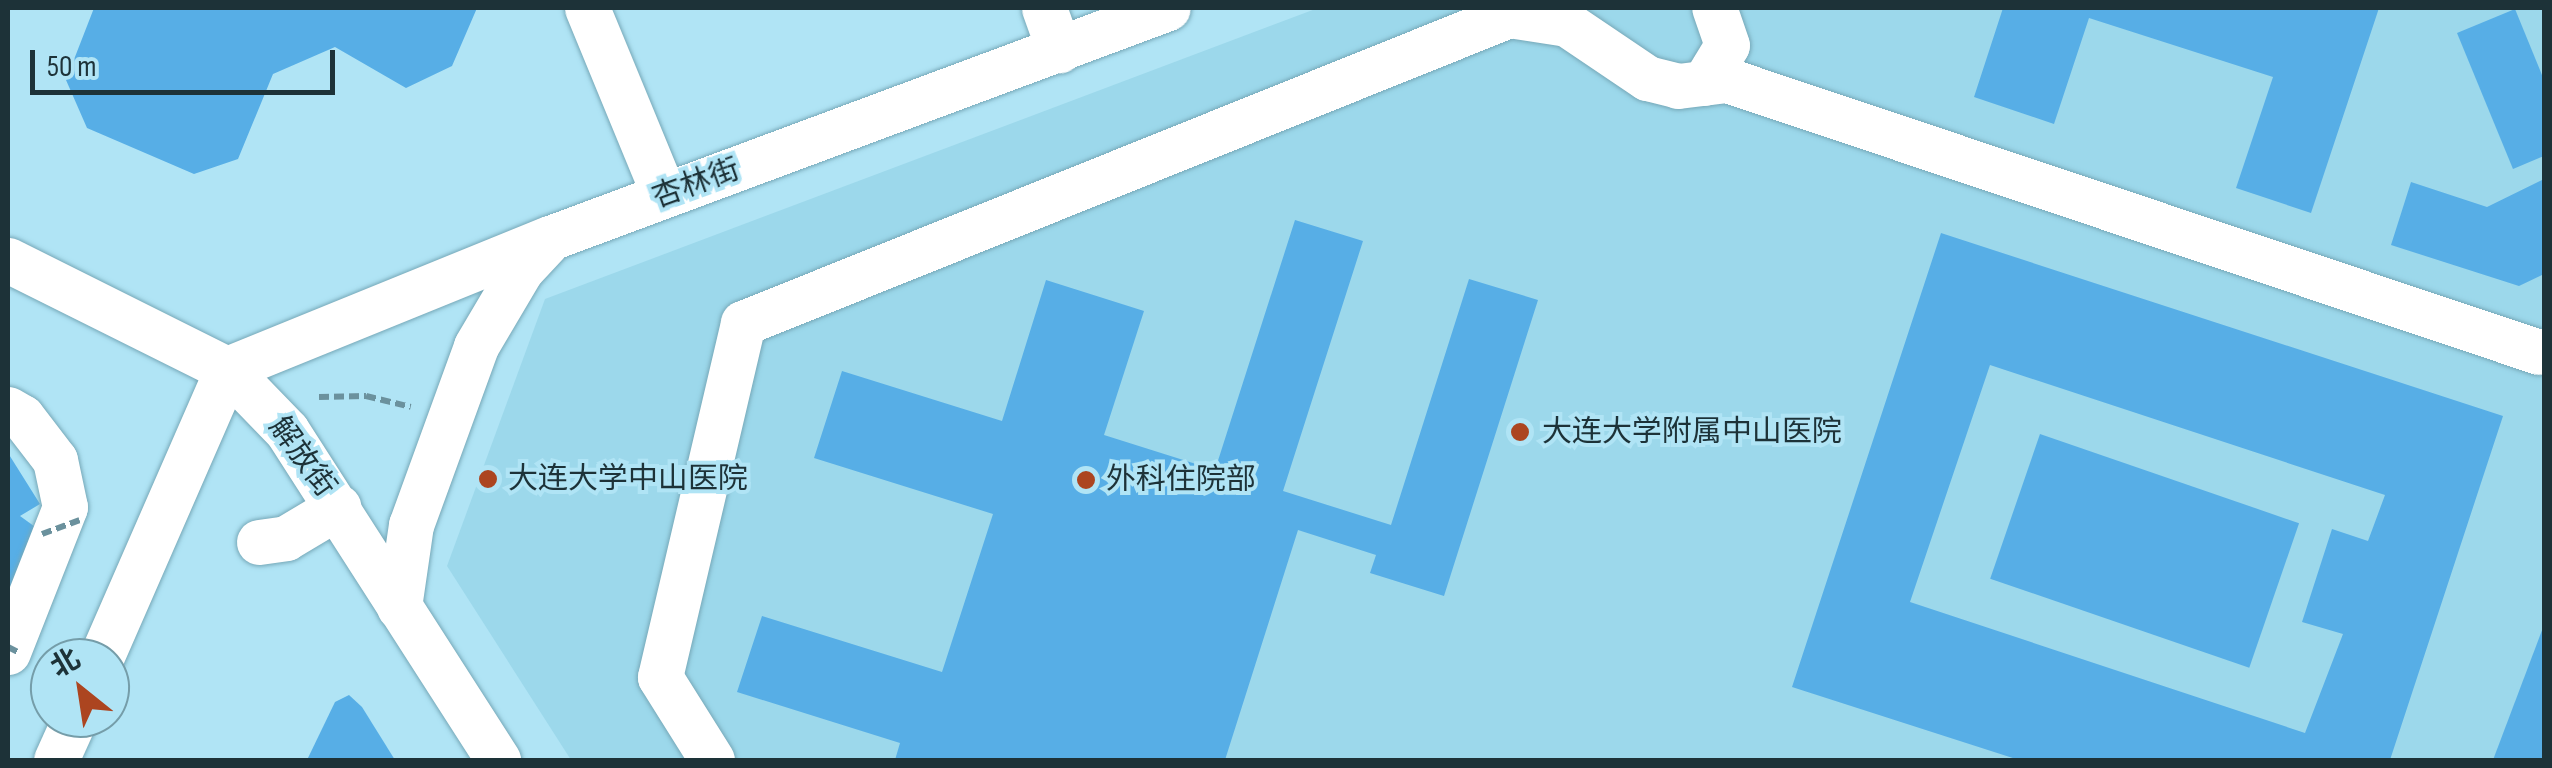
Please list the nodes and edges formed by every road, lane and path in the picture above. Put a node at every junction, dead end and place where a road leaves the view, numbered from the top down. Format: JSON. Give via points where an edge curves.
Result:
{"nodes":[{"id":1,"x":587,"y":8,"type":"edge"},
{"id":2,"x":1044,"y":8,"type":"edge"},
{"id":3,"x":1168,"y":8,"type":"edge"},
{"id":4,"x":1714,"y":8,"type":"edge"},
{"id":5,"x":1572,"y":16,"type":"edge"},
{"id":6,"x":1059,"y":50,"type":"junction"},
{"id":7,"x":1704,"y":83,"type":"junction"},
{"id":8,"x":664,"y":196,"type":"junction"},
{"id":9,"x":550,"y":238,"type":"junction"},
{"id":10,"x":8,"y":260,"type":"edge"},
{"id":11,"x":2538,"y":352,"type":"dead end"},
{"id":12,"x":227,"y":369,"type":"junction"},
{"id":13,"x":318,"y":397,"type":"dead end"},
{"id":14,"x":8,"y":409,"type":"edge"},
{"id":15,"x":422,"y":410,"type":"dead end"},
{"id":16,"x":338,"y":508,"type":"junction"},
{"id":17,"x":80,"y":520,"type":"dead end"},
{"id":18,"x":42,"y":534,"type":"dead end"},
{"id":19,"x":259,"y":542,"type":"dead end"},
{"id":20,"x":399,"y":607,"type":"junction"},
{"id":21,"x":110,"y":638,"type":"edge"},
{"id":22,"x":12,"y":651,"type":"edge"},
{"id":23,"x":498,"y":760,"type":"edge"},
{"id":24,"x":712,"y":760,"type":"edge"}],
"edges":[{"from":1,"to":8,"type":"street"},
{"from":2,"to":6,"type":"street"},
{"from":3,"to":6,"type":"street","name":"杏林街"},
{"from":4,"to":7,"type":"street","via":[[1727,45]]},
{"from":5,"to":7,"type":"street","via":[[1647,78],[1678,86]]},
{"from":5,"to":24,"type":"street","via":[[1509,15],[743,323],[660,678]]},
{"from":6,"to":8,"type":"street","name":"杏林街"},
{"from":7,"to":11,"type":"street","via":[[1727,80]]},
{"from":8,"to":9,"type":"street","name":"杏林街"},
{"from":9,"to":12,"type":"street","name":"杏林街"},
{"from":9,"to":20,"type":"street","via":[[521,270],[476,346],[410,525]]},
{"from":10,"to":12,"type":"street","name":"解放街"},
{"from":12,"to":16,"type":"street","name":"解放街","via":[[287,431]]},
{"from":12,"to":21,"type":"street"},
{"from":13,"to":15,"type":"path","via":[[366,396]]},
{"from":14,"to":22,"type":"street","via":[[56,460],[65,507]]},
{"from":16,"to":19,"type":"street","via":[[286,538]]},
{"from":16,"to":20,"type":"street","name":"解放街"},
{"from":17,"to":18,"type":"path","bridge":true},
{"from":20,"to":23,"type":"street","name":"解放街"}]}
